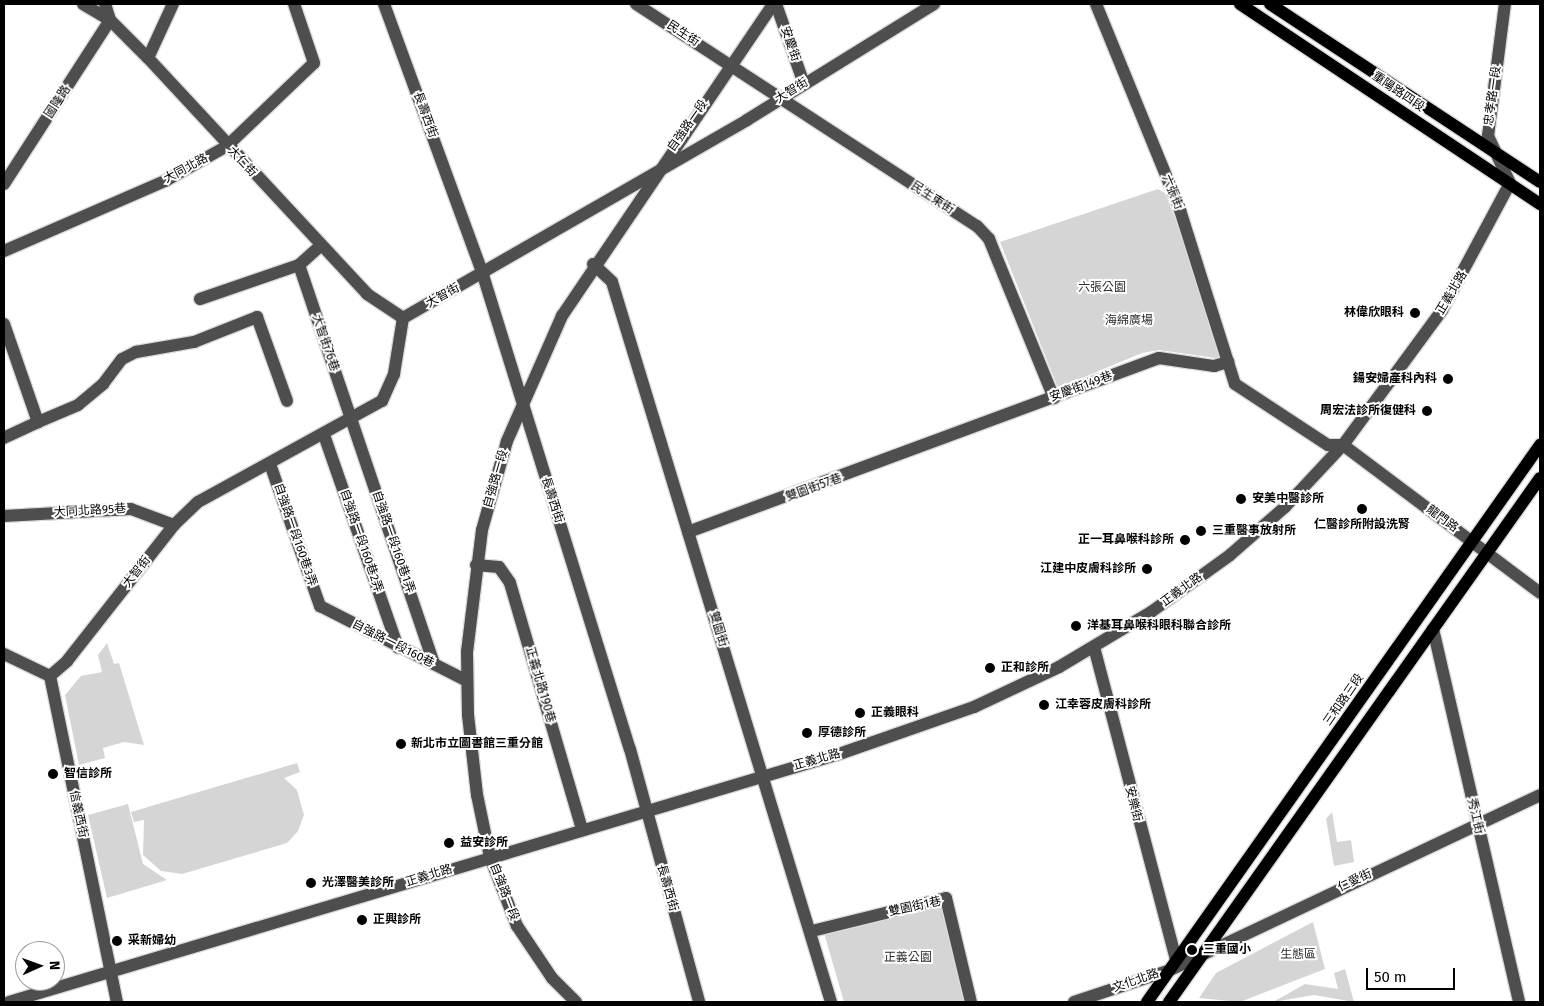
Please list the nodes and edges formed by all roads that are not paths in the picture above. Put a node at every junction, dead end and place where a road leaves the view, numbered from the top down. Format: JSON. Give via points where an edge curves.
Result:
{"nodes":[{"id":1,"x":83,"y":4,"type":"edge"},
{"id":2,"x":105,"y":4,"type":"edge"},
{"id":3,"x":174,"y":4,"type":"edge"},
{"id":4,"x":294,"y":4,"type":"edge"},
{"id":5,"x":384,"y":4,"type":"edge"},
{"id":6,"x":636,"y":4,"type":"edge"},
{"id":7,"x":774,"y":4,"type":"edge"},
{"id":8,"x":934,"y":4,"type":"edge"},
{"id":9,"x":1096,"y":4,"type":"edge"},
{"id":10,"x":1240,"y":4,"type":"edge"},
{"id":11,"x":1270,"y":4,"type":"edge"},
{"id":12,"x":1505,"y":4,"type":"edge"},
{"id":13,"x":110,"y":20,"type":"junction"},
{"id":14,"x":148,"y":58,"type":"junction"},
{"id":15,"x":730,"y":64,"type":"junction"},
{"id":16,"x":804,"y":84,"type":"junction"},
{"id":17,"x":781,"y":98,"type":"junction"},
{"id":18,"x":228,"y":146,"type":"junction"},
{"id":19,"x":1494,"y":151,"type":"junction"},
{"id":20,"x":655,"y":173,"type":"junction"},
{"id":21,"x":1540,"y":182,"type":"edge"},
{"id":22,"x":1510,"y":183,"type":"junction"},
{"id":23,"x":4,"y":184,"type":"edge"},
{"id":24,"x":1540,"y":204,"type":"edge"},
{"id":25,"x":321,"y":245,"type":"junction"},
{"id":26,"x":4,"y":251,"type":"edge"},
{"id":27,"x":594,"y":264,"type":"junction"},
{"id":28,"x":299,"y":265,"type":"junction"},
{"id":29,"x":483,"y":274,"type":"junction"},
{"id":30,"x":200,"y":299,"type":"dead end"},
{"id":31,"x":403,"y":318,"type":"junction"},
{"id":32,"x":4,"y":324,"type":"edge"},
{"id":33,"x":1228,"y":362,"type":"junction"},
{"id":34,"x":1054,"y":398,"type":"junction"},
{"id":35,"x":287,"y":401,"type":"dead end"},
{"id":36,"x":521,"y":404,"type":"junction"},
{"id":37,"x":351,"y":420,"type":"junction"},
{"id":38,"x":38,"y":422,"type":"junction"},
{"id":39,"x":324,"y":435,"type":"junction"},
{"id":40,"x":4,"y":438,"type":"edge"},
{"id":41,"x":938,"y":442,"type":"joint"},
{"id":42,"x":1344,"y":445,"type":"junction"},
{"id":43,"x":1540,"y":445,"type":"edge"},
{"id":44,"x":270,"y":464,"type":"junction"},
{"id":45,"x":1540,"y":478,"type":"edge"},
{"id":46,"x":4,"y":516,"type":"edge"},
{"id":47,"x":174,"y":525,"type":"junction"},
{"id":48,"x":688,"y":532,"type":"junction"},
{"id":49,"x":1473,"y":542,"type":"junction"},
{"id":50,"x":1487,"y":553,"type":"junction"},
{"id":51,"x":476,"y":565,"type":"junction"},
{"id":52,"x":1540,"y":593,"type":"edge"},
{"id":53,"x":320,"y":606,"type":"joint"},
{"id":54,"x":1433,"y":629,"type":"junction"},
{"id":55,"x":398,"y":647,"type":"junction"},
{"id":56,"x":1094,"y":647,"type":"junction"},
{"id":57,"x":4,"y":654,"type":"edge"},
{"id":58,"x":434,"y":664,"type":"junction"},
{"id":59,"x":50,"y":676,"type":"junction"},
{"id":60,"x":467,"y":681,"type":"junction"},
{"id":61,"x":764,"y":776,"type":"junction"},
{"id":62,"x":1540,"y":795,"type":"edge"},
{"id":63,"x":646,"y":810,"type":"junction"},
{"id":64,"x":1477,"y":824,"type":"junction"},
{"id":65,"x":582,"y":830,"type":"junction"},
{"id":66,"x":490,"y":857,"type":"junction"},
{"id":67,"x":812,"y":931,"type":"junction"},
{"id":68,"x":1204,"y":952,"type":"junction"},
{"id":69,"x":1173,"y":965,"type":"junction"},
{"id":70,"x":111,"y":972,"type":"junction"},
{"id":71,"x":30,"y":999,"type":"edge"},
{"id":72,"x":9,"y":1002,"type":"edge"},
{"id":73,"x":117,"y":1002,"type":"edge"},
{"id":74,"x":576,"y":1002,"type":"edge"},
{"id":75,"x":699,"y":1002,"type":"edge"},
{"id":76,"x":831,"y":1002,"type":"edge"},
{"id":77,"x":971,"y":1002,"type":"edge"},
{"id":78,"x":1074,"y":1002,"type":"edge"},
{"id":79,"x":1147,"y":1002,"type":"edge"},
{"id":80,"x":1169,"y":1002,"type":"edge"},
{"id":81,"x":1519,"y":1002,"type":"edge"}],
"edges":[{"from":1,"to":13,"type":"street","name":"大仁街"},
{"from":2,"to":13,"type":"street"},
{"from":3,"to":14,"type":"street"},
{"from":4,"to":18,"type":"street","name":"大同北路","via":[[314,63]]},
{"from":5,"to":29,"type":"street","name":"長壽西街"},
{"from":6,"to":15,"type":"street","name":"民生街"},
{"from":7,"to":15,"type":"street","name":"自強路一段"},
{"from":7,"to":16,"type":"street","name":"安慶街"},
{"from":8,"to":16,"type":"street","name":"大智街"},
{"from":9,"to":33,"type":"street","name":"六張街","via":[[1180,210]]},
{"from":10,"to":22,"type":"main road","name":"重陽路四段"},
{"from":11,"to":19,"type":"main road","name":"重陽路四段"},
{"from":12,"to":19,"type":"street","name":"忠孝路一段","via":[[1488,136]]},
{"from":13,"to":14,"type":"street","name":"大仁街"},
{"from":13,"to":23,"type":"street","name":"國隆路"},
{"from":14,"to":18,"type":"street","name":"大仁街"},
{"from":15,"to":17,"type":"street","name":"民生東街"},
{"from":15,"to":20,"type":"street","name":"自強路一段"},
{"from":16,"to":17,"type":"street","name":"大智街"},
{"from":17,"to":20,"type":"street","name":"大智街"},
{"from":17,"to":34,"type":"street","name":"民生東街","via":[[977,226],[989,239]]},
{"from":18,"to":25,"type":"street","name":"大仁街"},
{"from":18,"to":26,"type":"street","name":"大同北路","via":[[165,180]]},
{"from":19,"to":21,"type":"main road","name":"重陽路四段"},
{"from":19,"to":22,"type":"street","name":"忠孝路一段"},
{"from":20,"to":27,"type":"street","name":"自強路一段"},
{"from":20,"to":29,"type":"street","name":"大智街"},
{"from":22,"to":24,"type":"main road","name":"重陽路四段"},
{"from":22,"to":42,"type":"street","name":"正義北路","via":[[1442,310]]},
{"from":25,"to":28,"type":"street"},
{"from":25,"to":31,"type":"street","name":"大仁街","via":[[367,294]]},
{"from":27,"to":36,"type":"street","name":"自強路一段","via":[[562,316]]},
{"from":27,"to":48,"type":"street","name":"雙園街","via":[[612,282]]},
{"from":28,"to":30,"type":"street"},
{"from":28,"to":37,"type":"street","name":"大智街76巷"},
{"from":29,"to":31,"type":"street","name":"大智街"},
{"from":29,"to":36,"type":"street","name":"長壽西街"},
{"from":31,"to":37,"type":"street","name":"大智街","via":[[389,387],[375,408]]},
{"from":32,"to":38,"type":"street"},
{"from":33,"to":34,"type":"street","name":"安慶街149巷","via":[[1214,366],[1159,358]]},
{"from":33,"to":42,"type":"street","name":"六張街","via":[[1235,384],[1328,445]]},
{"from":34,"to":41,"type":"street","name":"安慶街149巷"},
{"from":35,"to":38,"type":"street","via":[[258,317],[194,342],[136,352],[122,359],[103,384],[78,405]]},
{"from":36,"to":51,"type":"street","name":"自強路一段","via":[[491,495]]},
{"from":36,"to":63,"type":"street","name":"長壽西街","via":[[596,636]]},
{"from":37,"to":39,"type":"street","name":"大智街"},
{"from":37,"to":58,"type":"street","name":"自強路一段160巷1弄"},
{"from":38,"to":40,"type":"street"},
{"from":39,"to":44,"type":"street","name":"大智街"},
{"from":39,"to":55,"type":"street","name":"自強路一段160巷2弄"},
{"from":41,"to":48,"type":"street","name":"雙園街57巷"},
{"from":42,"to":49,"type":"street","name":"龍門路"},
{"from":42,"to":56,"type":"street","name":"正義北路","via":[[1285,508],[1230,555]]},
{"from":43,"to":49,"type":"main road","name":"三和路三段"},
{"from":44,"to":47,"type":"street","name":"大智街","via":[[198,502]]},
{"from":44,"to":53,"type":"street","name":"自強路一段160巷3弄"},
{"from":45,"to":50,"type":"main road"},
{"from":46,"to":47,"type":"street","name":"大同北路95巷","via":[[131,509]]},
{"from":47,"to":59,"type":"street","name":"大智街","via":[[68,661]]},
{"from":48,"to":61,"type":"street","name":"雙園街"},
{"from":49,"to":50,"type":"street","name":"龍門路"},
{"from":49,"to":69,"type":"main road","name":"三和路三段"},
{"from":50,"to":52,"type":"street","name":"龍門路"},
{"from":50,"to":54,"type":"main road"},
{"from":51,"to":60,"type":"street","name":"自強路一段"},
{"from":51,"to":65,"type":"street","name":"正義北路190巷","via":[[499,567],[510,583]]},
{"from":53,"to":55,"type":"street","name":"自強路一段160巷"},
{"from":54,"to":64,"type":"street","name":"秀江街"},
{"from":54,"to":68,"type":"main road"},
{"from":55,"to":58,"type":"street","name":"自強路一段160巷"},
{"from":56,"to":61,"type":"street","name":"正義北路","via":[[974,707]]},
{"from":56,"to":69,"type":"street","name":"安樂街"},
{"from":57,"to":59,"type":"street"},
{"from":58,"to":60,"type":"street","name":"自強路一段160巷"},
{"from":59,"to":70,"type":"street","name":"信義西街"},
{"from":60,"to":66,"type":"street","name":"自強路一段","via":[[471,754]]},
{"from":61,"to":63,"type":"street","name":"正義北路"},
{"from":61,"to":67,"type":"street","name":"雙園街"},
{"from":62,"to":64,"type":"street","name":"仁愛街"},
{"from":63,"to":65,"type":"street","name":"正義北路"},
{"from":63,"to":75,"type":"street","name":"長壽西街"},
{"from":64,"to":68,"type":"street","name":"仁愛街"},
{"from":64,"to":81,"type":"street","name":"秀江街"},
{"from":65,"to":66,"type":"street","name":"正義北路"},
{"from":66,"to":70,"type":"street","name":"正義北路"},
{"from":66,"to":74,"type":"street","name":"自強路一段","via":[[517,926],[552,978]]},
{"from":67,"to":76,"type":"street","name":"雙園街"},
{"from":67,"to":77,"type":"street","name":"雙園街1巷","via":[[946,898]]},
{"from":68,"to":69,"type":"street","name":"仁愛街"},
{"from":68,"to":80,"type":"main road"},
{"from":69,"to":78,"type":"street","name":"文化北路"},
{"from":69,"to":79,"type":"main road","name":"三和路三段"},
{"from":70,"to":71,"type":"street","name":"正義北路"},
{"from":70,"to":73,"type":"street","name":"信義西街"},
{"from":71,"to":72,"type":"street","name":"正義北路"}]}
